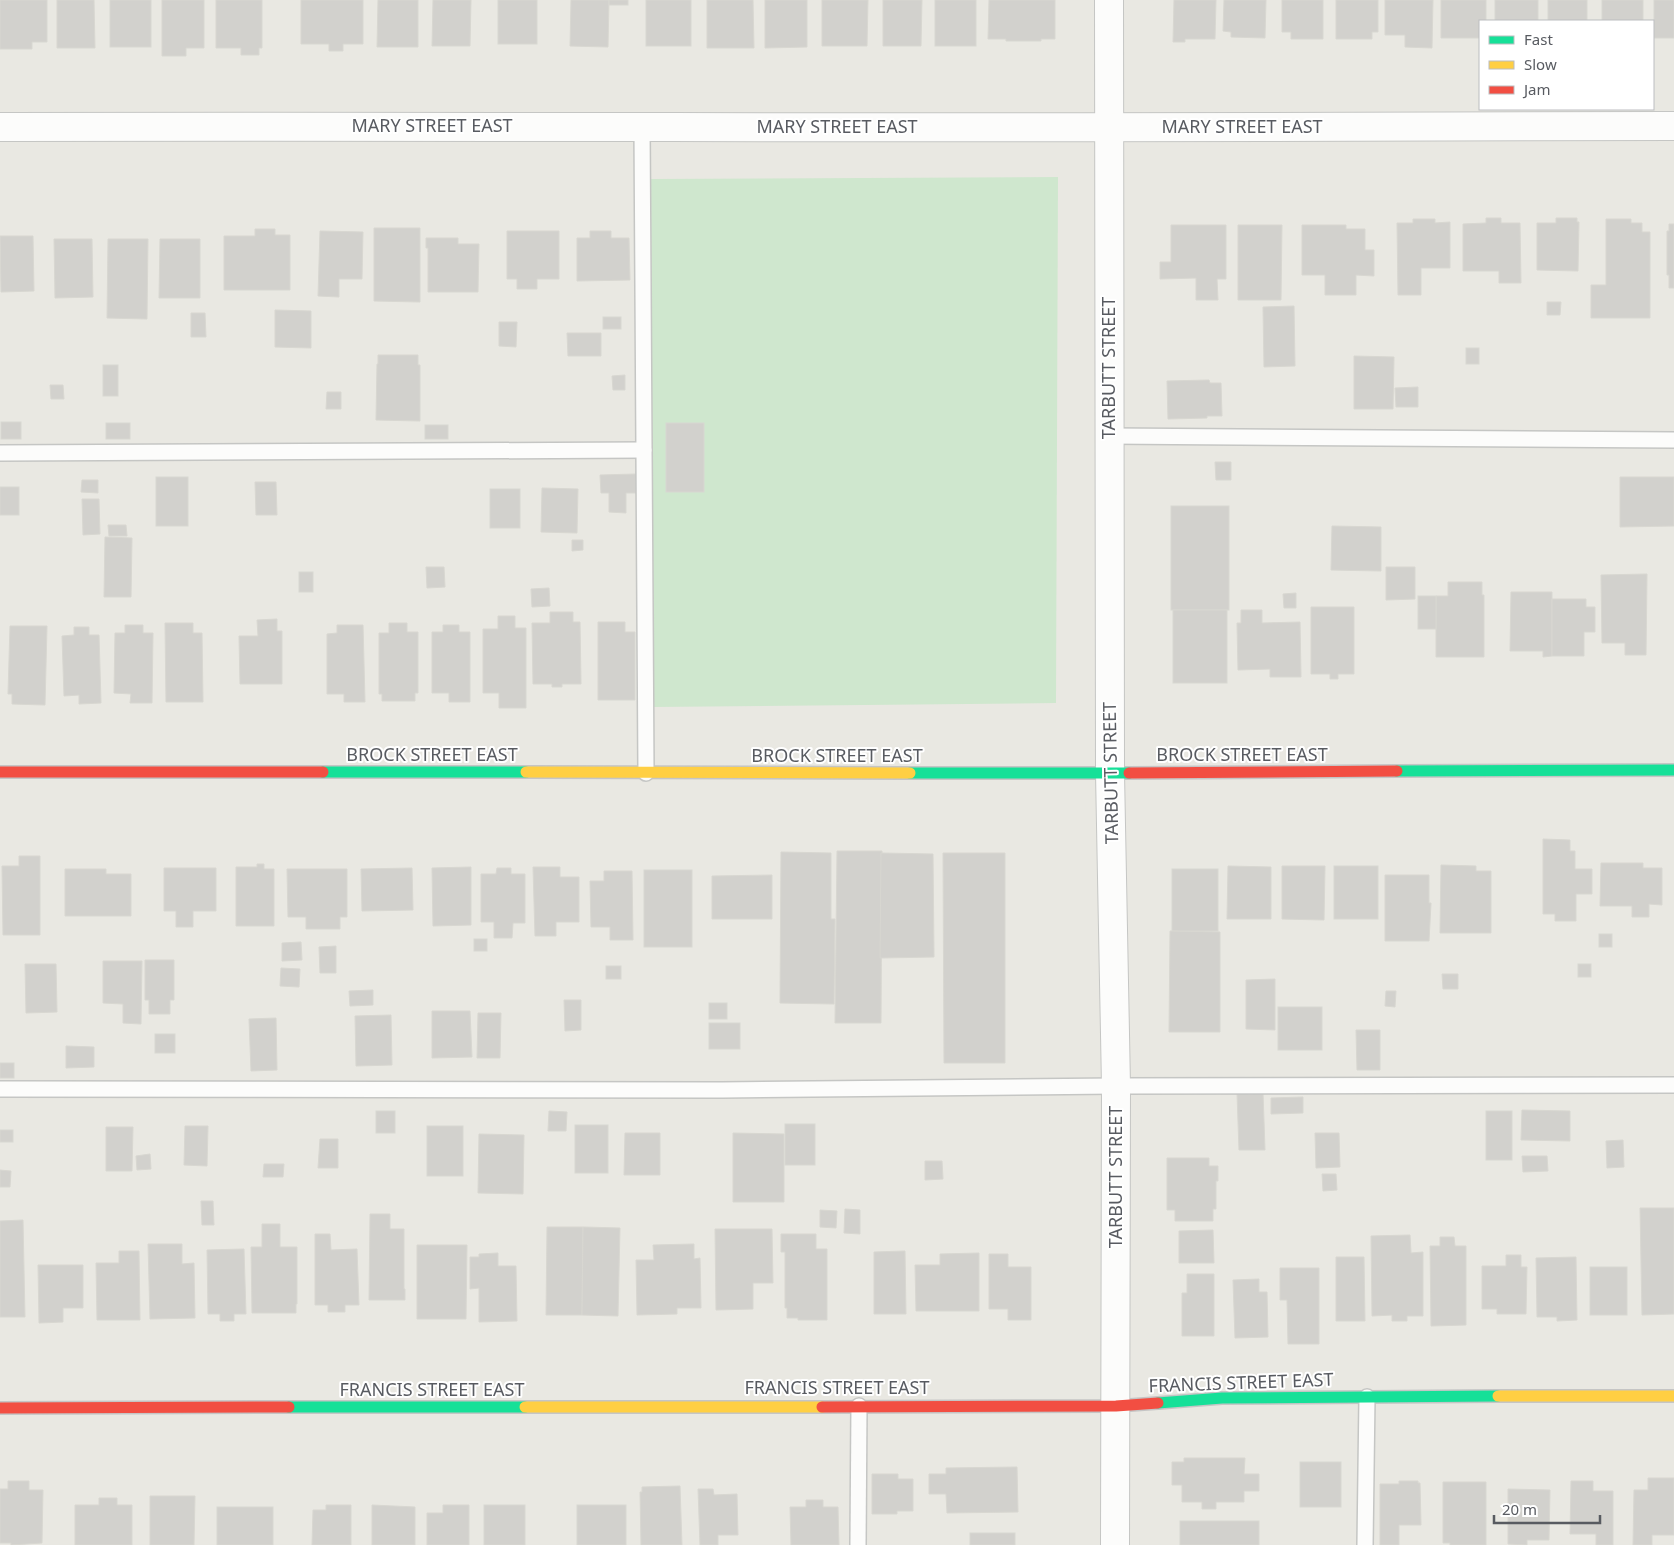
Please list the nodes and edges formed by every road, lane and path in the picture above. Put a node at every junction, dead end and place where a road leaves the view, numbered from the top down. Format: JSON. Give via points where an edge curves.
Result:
{"nodes":[{"id":1,"x":1109,"y":0,"type":"edge"},
{"id":2,"x":642,"y":126,"type":"junction"},
{"id":3,"x":1674,"y":126,"type":"edge"},
{"id":4,"x":0,"y":127,"type":"edge"},
{"id":5,"x":1109,"y":128,"type":"junction"},
{"id":6,"x":1110,"y":436,"type":"junction"},
{"id":7,"x":1674,"y":440,"type":"edge"},
{"id":8,"x":644,"y":450,"type":"junction"},
{"id":9,"x":0,"y":453,"type":"edge"},
{"id":10,"x":1674,"y":770,"type":"edge"},
{"id":11,"x":0,"y":772,"type":"edge"},
{"id":12,"x":646,"y":773,"type":"junction"},
{"id":13,"x":1110,"y":773,"type":"junction"},
{"id":14,"x":1674,"y":1085,"type":"edge"},
{"id":15,"x":1116,"y":1086,"type":"junction"},
{"id":16,"x":0,"y":1089,"type":"edge"},
{"id":17,"x":1674,"y":1396,"type":"edge"},
{"id":18,"x":1367,"y":1397,"type":"junction"},
{"id":19,"x":859,"y":1406,"type":"junction"},
{"id":20,"x":1116,"y":1406,"type":"junction"},
{"id":21,"x":0,"y":1408,"type":"edge"},
{"id":22,"x":858,"y":1545,"type":"edge"},
{"id":23,"x":1115,"y":1545,"type":"edge"},
{"id":24,"x":1365,"y":1545,"type":"edge"}],
"edges":[{"from":1,"to":5,"type":"street","name":"TARBUTT STREET"},
{"from":2,"to":4,"type":"street","name":"MARY STREET EAST"},
{"from":2,"to":5,"type":"street","name":"MARY STREET EAST"},
{"from":2,"to":8,"type":"lane"},
{"from":3,"to":5,"type":"street","name":"MARY STREET EAST"},
{"from":5,"to":6,"type":"street","name":"TARBUTT STREET"},
{"from":6,"to":7,"type":"lane"},
{"from":6,"to":13,"type":"street","name":"TARBUTT STREET"},
{"from":8,"to":9,"type":"lane"},
{"from":8,"to":12,"type":"lane"},
{"from":10,"to":13,"type":"street","name":"BROCK STREET EAST"},
{"from":11,"to":12,"type":"street","name":"BROCK STREET EAST"},
{"from":12,"to":13,"type":"street","name":"BROCK STREET EAST"},
{"from":13,"to":15,"type":"street","name":"TARBUTT STREET"},
{"from":14,"to":15,"type":"lane"},
{"from":15,"to":16,"type":"lane","via":[[722,1090]]},
{"from":15,"to":20,"type":"street","name":"TARBUTT STREET"},
{"from":17,"to":18,"type":"street","name":"FRANCIS STREET EAST"},
{"from":18,"to":20,"type":"street","name":"FRANCIS STREET EAST","via":[[1222,1398]]},
{"from":18,"to":24,"type":"lane"},
{"from":19,"to":20,"type":"street","name":"FRANCIS STREET EAST"},
{"from":19,"to":21,"type":"street","name":"FRANCIS STREET EAST"},
{"from":19,"to":22,"type":"lane"},
{"from":20,"to":23,"type":"street","name":"TARBUTT STREET"}]}
